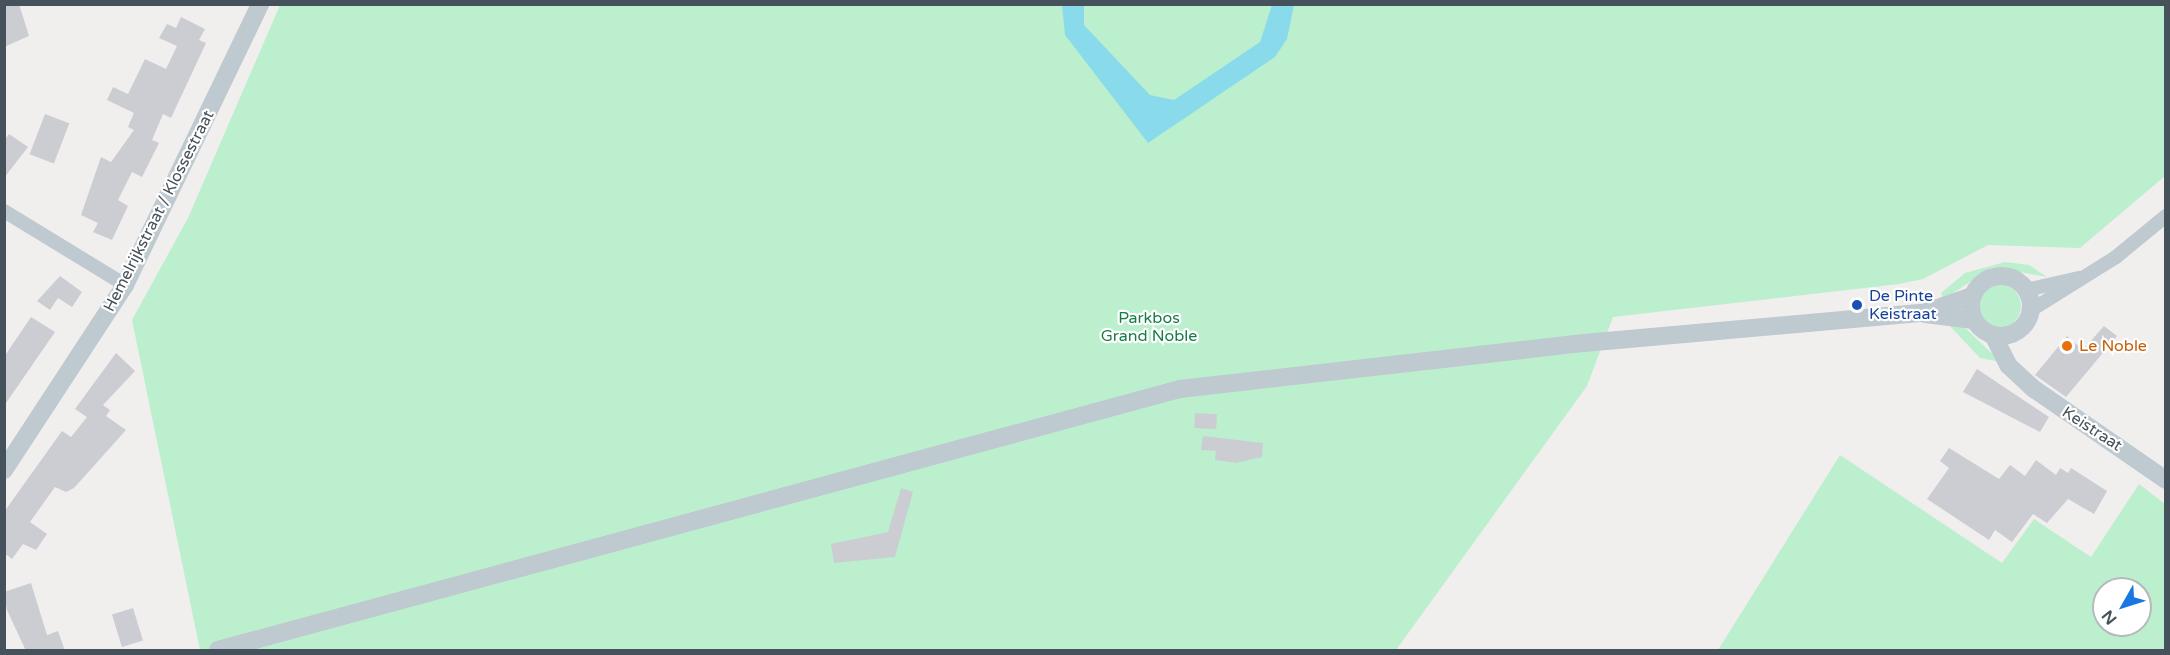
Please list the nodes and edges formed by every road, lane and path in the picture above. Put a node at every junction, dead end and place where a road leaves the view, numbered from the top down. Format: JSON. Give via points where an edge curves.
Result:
{"nodes":[{"id":1,"x":260,"y":4,"type":"edge"},
{"id":2,"x":4,"y":211,"type":"edge"},
{"id":3,"x":2166,"y":216,"type":"edge"},
{"id":4,"x":2079,"y":278,"type":"junction"},
{"id":5,"x":125,"y":285,"type":"junction"},
{"id":6,"x":2026,"y":290,"type":"junction"},
{"id":7,"x":1972,"y":296,"type":"junction"},
{"id":8,"x":2031,"y":310,"type":"junction"},
{"id":9,"x":1923,"y":313,"type":"junction"},
{"id":10,"x":1974,"y":320,"type":"junction"},
{"id":11,"x":2013,"y":333,"type":"junction"},
{"id":12,"x":1992,"y":335,"type":"junction"},
{"id":13,"x":2020,"y":376,"type":"junction"},
{"id":14,"x":4,"y":470,"type":"edge"},
{"id":15,"x":2166,"y":480,"type":"edge"},
{"id":16,"x":218,"y":651,"type":"edge"}],
"edges":[{"from":1,"to":5,"type":"street","name":"Hemelrijkstraat / Klossestraat"},
{"from":2,"to":5,"type":"street"},
{"from":3,"to":4,"type":"street","via":[[2116,257]]},
{"from":4,"to":6,"type":"street"},
{"from":4,"to":8,"type":"street"},
{"from":5,"to":14,"type":"street","name":"Hemelrijkstraat / Klossestraat"},
{"from":6,"to":7,"type":"street","via":[[2013,279],[1997,276],[1981,283]]},
{"from":6,"to":8,"type":"street"},
{"from":7,"to":9,"type":"street"},
{"from":7,"to":10,"type":"street"},
{"from":8,"to":11,"type":"street"},
{"from":9,"to":10,"type":"street"},
{"from":9,"to":16,"type":"street","via":[[1584,343],[1180,389]]},
{"from":10,"to":12,"type":"street"},
{"from":11,"to":12,"type":"street"},
{"from":11,"to":13,"type":"street"},
{"from":12,"to":13,"type":"street","name":"Keistraat"},
{"from":13,"to":15,"type":"street","name":"Keistraat"}]}
